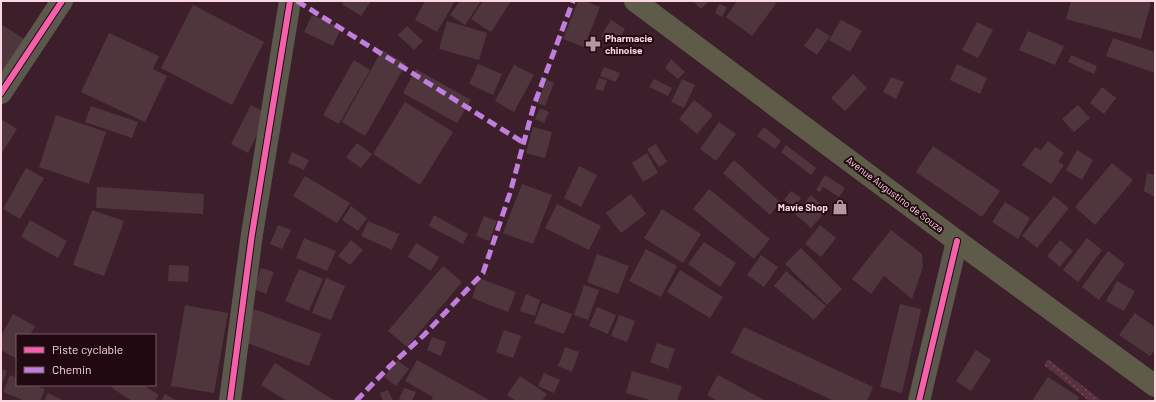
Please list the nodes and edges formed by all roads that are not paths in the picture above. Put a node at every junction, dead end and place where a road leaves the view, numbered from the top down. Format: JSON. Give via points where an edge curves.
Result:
{"nodes":[{"id":1,"x":62,"y":1,"type":"edge"},
{"id":2,"x":290,"y":1,"type":"edge"},
{"id":3,"x":635,"y":1,"type":"edge"},
{"id":4,"x":1,"y":94,"type":"edge"},
{"id":5,"x":957,"y":241,"type":"junction"},
{"id":6,"x":1155,"y":386,"type":"edge"},
{"id":7,"x":230,"y":401,"type":"edge"},
{"id":8,"x":919,"y":401,"type":"edge"}],
"edges":[{"from":1,"to":4,"type":"street"},
{"from":2,"to":7,"type":"street","via":[[252,234]]},
{"from":3,"to":5,"type":"main road","name":"Avenue Augustino de Souza"},
{"from":5,"to":6,"type":"main road","name":"Avenue Augustino de Souza"},
{"from":5,"to":8,"type":"street"}]}
